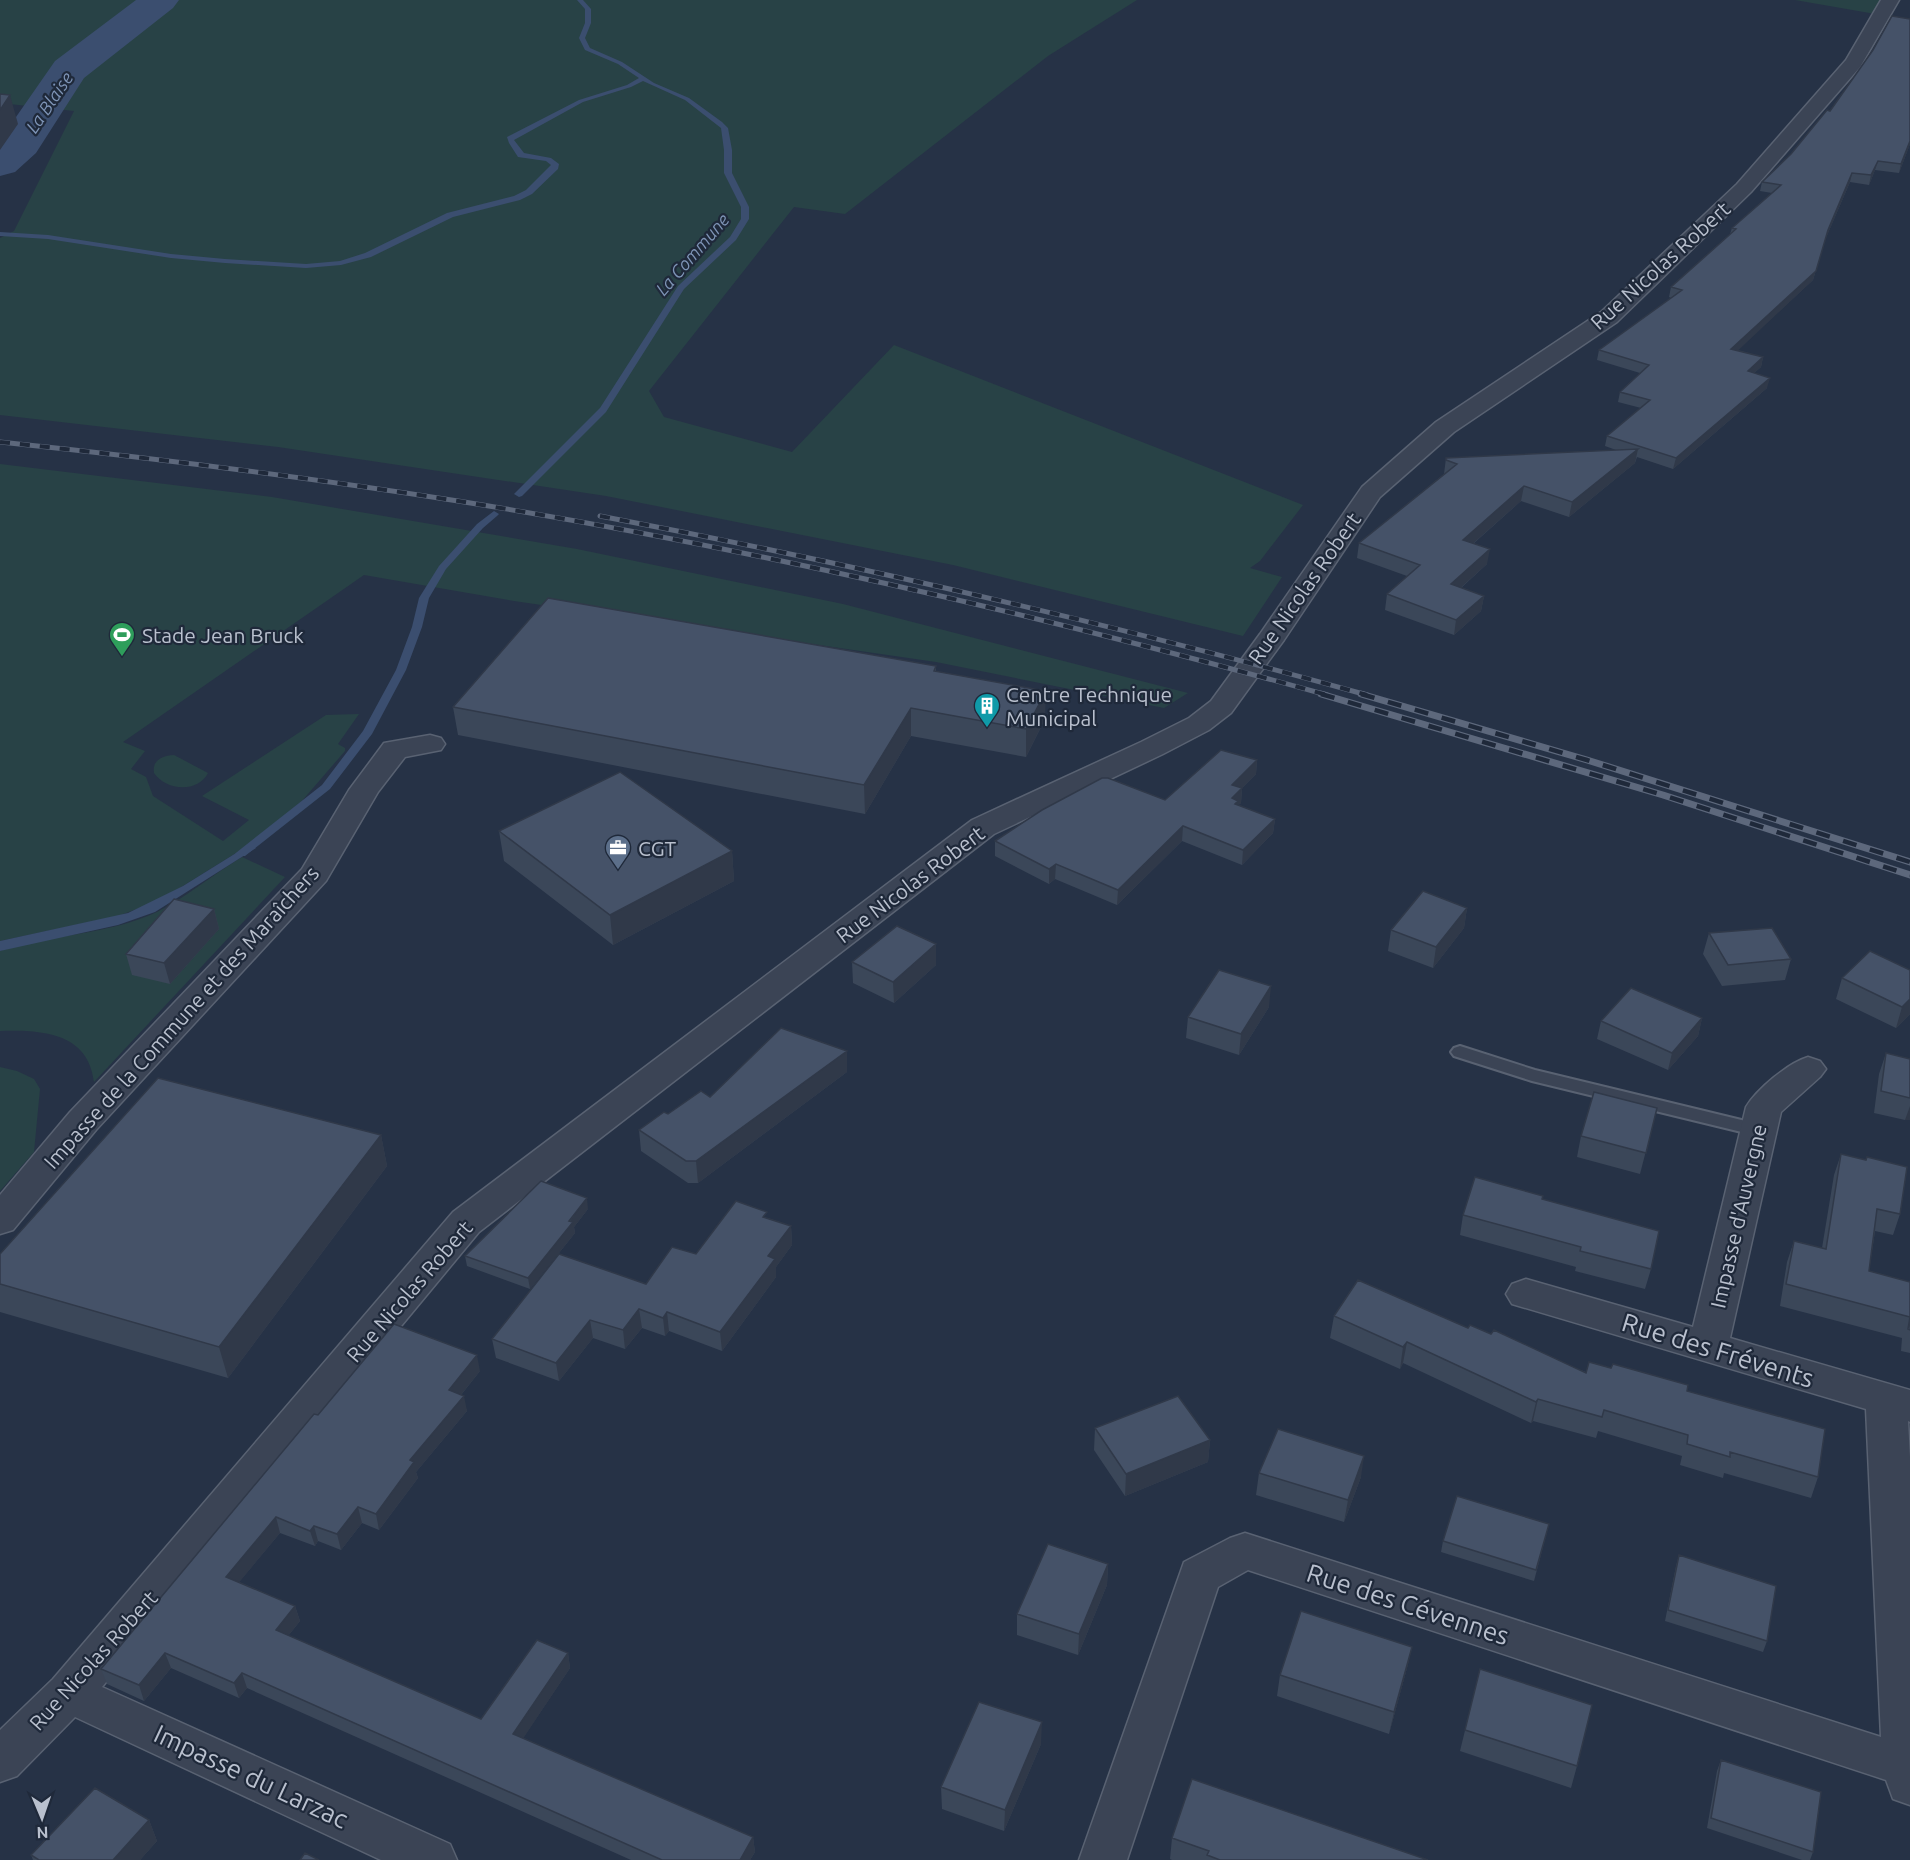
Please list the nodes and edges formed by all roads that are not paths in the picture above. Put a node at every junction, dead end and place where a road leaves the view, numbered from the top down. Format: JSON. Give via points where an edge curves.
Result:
{"nodes":[{"id":1,"x":1890,"y":0,"type":"edge"},
{"id":2,"x":430,"y":744,"type":"dead end"},
{"id":3,"x":1460,"y":1052,"type":"dead end"},
{"id":4,"x":1808,"y":1069,"type":"dead end"},
{"id":5,"x":1758,"y":1130,"type":"junction"},
{"id":6,"x":0,"y":1220,"type":"edge"},
{"id":7,"x":1526,"y":1294,"type":"dead end"},
{"id":8,"x":1708,"y":1346,"type":"junction"},
{"id":9,"x":1898,"y":1404,"type":"edge"},
{"id":10,"x":69,"y":1693,"type":"junction"},
{"id":11,"x":0,"y":1761,"type":"edge"},
{"id":12,"x":1908,"y":1775,"type":"edge"},
{"id":13,"x":433,"y":1860,"type":"edge"},
{"id":14,"x":1103,"y":1860,"type":"edge"}],
"edges":[{"from":1,"to":10,"type":"street","name":"Rue Nicolas Robert","via":[[1854,63],[1744,188],[1626,301],[1609,317],[1445,427],[1371,492],[1221,706],[1199,724],[1152,748],[983,827],[466,1222]]},
{"from":2,"to":6,"type":"street","name":"Impasse de la Commune et des Maraîchers","via":[[395,749],[364,790],[315,874],[83,1121]]},
{"from":3,"to":5,"type":"lane","via":[[1532,1076]]},
{"from":4,"to":5,"type":"street","name":"Impasse d'Auvergne","via":[[1764,1107]]},
{"from":5,"to":8,"type":"street","name":"Impasse d'Auvergne"},
{"from":7,"to":8,"type":"street","name":"Rue des Frévents"},
{"from":8,"to":9,"type":"street","name":"Rue des Frévents"},
{"from":9,"to":12,"type":"street"},
{"from":10,"to":11,"type":"street","name":"Rue Nicolas Robert"},
{"from":10,"to":13,"type":"street","name":"Impasse du Larzac"},
{"from":12,"to":14,"type":"street","name":"Rue des Cévennes","via":[[1245,1551],[1200,1575]]}]}
